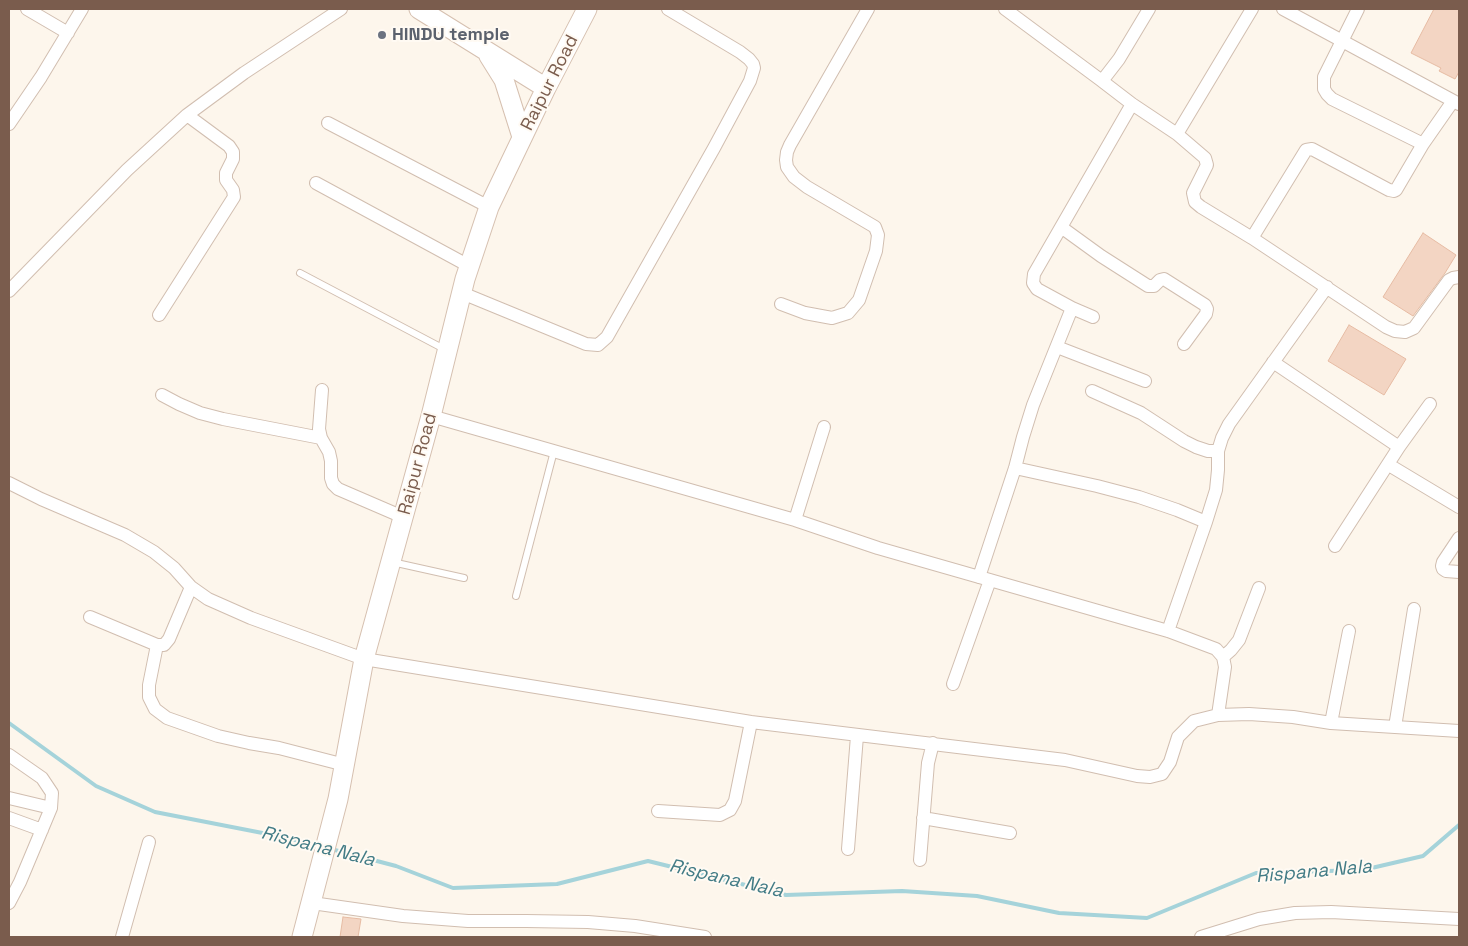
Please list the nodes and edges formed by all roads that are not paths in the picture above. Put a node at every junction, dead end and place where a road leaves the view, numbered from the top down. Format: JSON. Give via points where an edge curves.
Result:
{"nodes":[{"id":1,"x":27,"y":9,"type":"edge"},
{"id":2,"x":82,"y":9,"type":"edge"},
{"id":3,"x":341,"y":9,"type":"edge"},
{"id":4,"x":419,"y":9,"type":"edge"},
{"id":5,"x":587,"y":9,"type":"edge"},
{"id":6,"x":668,"y":9,"type":"edge"},
{"id":7,"x":868,"y":9,"type":"edge"},
{"id":8,"x":1005,"y":9,"type":"edge"},
{"id":9,"x":1149,"y":9,"type":"edge"},
{"id":10,"x":1252,"y":9,"type":"edge"},
{"id":11,"x":1283,"y":9,"type":"edge"},
{"id":12,"x":1358,"y":9,"type":"edge"},
{"id":13,"x":68,"y":33,"type":"junction"},
{"id":14,"x":1342,"y":40,"type":"junction"},
{"id":15,"x":486,"y":51,"type":"junction"},
{"id":16,"x":1102,"y":81,"type":"junction"},
{"id":17,"x":546,"y":88,"type":"junction"},
{"id":18,"x":1456,"y":102,"type":"edge"},
{"id":19,"x":1132,"y":104,"type":"junction"},
{"id":20,"x":187,"y":115,"type":"junction"},
{"id":21,"x":328,"y":123,"type":"dead end"},
{"id":22,"x":9,"y":124,"type":"edge"},
{"id":23,"x":1177,"y":134,"type":"junction"},
{"id":24,"x":522,"y":137,"type":"junction"},
{"id":25,"x":1423,"y":144,"type":"junction"},
{"id":26,"x":316,"y":183,"type":"dead end"},
{"id":27,"x":488,"y":207,"type":"junction"},
{"id":28,"x":1061,"y":227,"type":"junction"},
{"id":29,"x":1252,"y":238,"type":"junction"},
{"id":30,"x":469,"y":266,"type":"junction"},
{"id":31,"x":300,"y":273,"type":"dead end"},
{"id":32,"x":1459,"y":277,"type":"edge"},
{"id":33,"x":1327,"y":287,"type":"junction"},
{"id":34,"x":9,"y":291,"type":"edge"},
{"id":35,"x":462,"y":293,"type":"junction"},
{"id":36,"x":781,"y":304,"type":"dead end"},
{"id":37,"x":1072,"y":308,"type":"junction"},
{"id":38,"x":159,"y":315,"type":"dead end"},
{"id":39,"x":1093,"y":317,"type":"dead end"},
{"id":40,"x":1184,"y":344,"type":"dead end"},
{"id":41,"x":1057,"y":346,"type":"junction"},
{"id":42,"x":447,"y":351,"type":"junction"},
{"id":43,"x":1273,"y":362,"type":"junction"},
{"id":44,"x":1145,"y":381,"type":"dead end"},
{"id":45,"x":322,"y":390,"type":"dead end"},
{"id":46,"x":1092,"y":391,"type":"dead end"},
{"id":47,"x":162,"y":395,"type":"dead end"},
{"id":48,"x":1430,"y":404,"type":"dead end"},
{"id":49,"x":431,"y":416,"type":"junction"},
{"id":50,"x":824,"y":427,"type":"dead end"},
{"id":51,"x":320,"y":438,"type":"junction"},
{"id":52,"x":1399,"y":448,"type":"junction"},
{"id":53,"x":554,"y":451,"type":"junction"},
{"id":54,"x":1218,"y":451,"type":"junction"},
{"id":55,"x":1389,"y":465,"type":"junction"},
{"id":56,"x":1016,"y":468,"type":"junction"},
{"id":57,"x":9,"y":483,"type":"edge"},
{"id":58,"x":1459,"y":507,"type":"edge"},
{"id":59,"x":403,"y":517,"type":"junction"},
{"id":60,"x":795,"y":520,"type":"junction"},
{"id":61,"x":1206,"y":522,"type":"junction"},
{"id":62,"x":1459,"y":538,"type":"edge"},
{"id":63,"x":1334,"y":546,"type":"dead end"},
{"id":64,"x":391,"y":562,"type":"junction"},
{"id":65,"x":1459,"y":572,"type":"edge"},
{"id":66,"x":464,"y":578,"type":"dead end"},
{"id":67,"x":985,"y":578,"type":"junction"},
{"id":68,"x":191,"y":587,"type":"junction"},
{"id":69,"x":1259,"y":588,"type":"dead end"},
{"id":70,"x":516,"y":596,"type":"dead end"},
{"id":71,"x":1414,"y":609,"type":"dead end"},
{"id":72,"x":90,"y":617,"type":"dead end"},
{"id":73,"x":1349,"y":631,"type":"dead end"},
{"id":74,"x":1168,"y":632,"type":"junction"},
{"id":75,"x":156,"y":645,"type":"junction"},
{"id":76,"x":1223,"y":657,"type":"junction"},
{"id":77,"x":364,"y":659,"type":"junction"},
{"id":78,"x":953,"y":684,"type":"dead end"},
{"id":79,"x":1218,"y":715,"type":"junction"},
{"id":80,"x":751,"y":722,"type":"junction"},
{"id":81,"x":1331,"y":723,"type":"junction"},
{"id":82,"x":1395,"y":727,"type":"junction"},
{"id":83,"x":1459,"y":731,"type":"edge"},
{"id":84,"x":857,"y":736,"type":"junction"},
{"id":85,"x":933,"y":743,"type":"junction"},
{"id":86,"x":9,"y":755,"type":"edge"},
{"id":87,"x":345,"y":765,"type":"junction"},
{"id":88,"x":9,"y":798,"type":"edge"},
{"id":89,"x":51,"y":808,"type":"junction"},
{"id":90,"x":658,"y":811,"type":"dead end"},
{"id":91,"x":9,"y":818,"type":"edge"},
{"id":92,"x":923,"y":818,"type":"junction"},
{"id":93,"x":42,"y":830,"type":"junction"},
{"id":94,"x":1010,"y":833,"type":"dead end"},
{"id":95,"x":149,"y":842,"type":"dead end"},
{"id":96,"x":848,"y":849,"type":"dead end"},
{"id":97,"x":920,"y":860,"type":"dead end"},
{"id":98,"x":312,"y":902,"type":"junction"},
{"id":99,"x":9,"y":903,"type":"edge"},
{"id":100,"x":1459,"y":919,"type":"edge"},
{"id":101,"x":122,"y":937,"type":"edge"},
{"id":102,"x":302,"y":937,"type":"edge"},
{"id":103,"x":705,"y":937,"type":"edge"},
{"id":104,"x":1201,"y":937,"type":"edge"}],
"edges":[{"from":1,"to":13,"type":"street"},
{"from":2,"to":13,"type":"street"},
{"from":3,"to":20,"type":"street"},
{"from":4,"to":15,"type":"main road"},
{"from":5,"to":17,"type":"main road","name":"Raipur Road"},
{"from":6,"to":35,"type":"street","via":[[740,52],[754,68],[714,148],[607,337],[598,345],[586,344]]},
{"from":7,"to":36,"type":"street","via":[[790,145],[786,160],[794,177],[807,187],[875,227],[878,235],[876,251],[859,300],[848,313],[832,318]]},
{"from":8,"to":16,"type":"street"},
{"from":9,"to":16,"type":"street"},
{"from":10,"to":23,"type":"street"},
{"from":11,"to":14,"type":"street"},
{"from":12,"to":14,"type":"street"},
{"from":13,"to":22,"type":"street"},
{"from":14,"to":18,"type":"street"},
{"from":14,"to":25,"type":"street","via":[[1324,77],[1326,94]]},
{"from":15,"to":17,"type":"main road"},
{"from":15,"to":24,"type":"main road","via":[[504,80]]},
{"from":16,"to":19,"type":"street"},
{"from":17,"to":24,"type":"main road","name":"Raipur Road"},
{"from":18,"to":25,"type":"street"},
{"from":19,"to":23,"type":"street"},
{"from":19,"to":28,"type":"street"},
{"from":20,"to":34,"type":"street","via":[[127,170]]},
{"from":20,"to":38,"type":"street","via":[[233,152],[226,180],[234,197]]},
{"from":21,"to":27,"type":"street"},
{"from":23,"to":29,"type":"street","via":[[1203,155],[1207,165],[1193,193],[1195,202]]},
{"from":24,"to":27,"type":"main road","name":"Raipur Road"},
{"from":25,"to":29,"type":"street","via":[[1396,190],[1391,191],[1312,149],[1306,150]]},
{"from":26,"to":30,"type":"street"},
{"from":27,"to":30,"type":"main road","name":"Raipur Road"},
{"from":28,"to":37,"type":"street","via":[[1037,266],[1034,283],[1038,289]]},
{"from":28,"to":40,"type":"street","via":[[1148,286],[1154,286],[1164,278],[1205,305],[1206,314]]},
{"from":29,"to":33,"type":"street"},
{"from":30,"to":35,"type":"main road","name":"Raipur Road"},
{"from":31,"to":42,"type":"lane"},
{"from":32,"to":33,"type":"street","via":[[1450,280],[1414,328],[1406,332],[1386,328]]},
{"from":33,"to":43,"type":"street"},
{"from":35,"to":42,"type":"main road","name":"Raipur Road"},
{"from":37,"to":39,"type":"street"},
{"from":37,"to":41,"type":"street"},
{"from":41,"to":44,"type":"street"},
{"from":41,"to":56,"type":"street","via":[[1033,405]]},
{"from":42,"to":49,"type":"main road","name":"Raipur Road"},
{"from":43,"to":52,"type":"street"},
{"from":43,"to":54,"type":"street","via":[[1229,424]]},
{"from":45,"to":51,"type":"street"},
{"from":46,"to":54,"type":"street","via":[[1141,413],[1196,447]]},
{"from":47,"to":51,"type":"street","via":[[200,413]]},
{"from":48,"to":52,"type":"street"},
{"from":49,"to":53,"type":"street"},
{"from":49,"to":59,"type":"main road","name":"Raipur Road"},
{"from":50,"to":60,"type":"street"},
{"from":51,"to":59,"type":"street","via":[[329,452],[331,478],[338,489]]},
{"from":52,"to":55,"type":"street"},
{"from":53,"to":60,"type":"street"},
{"from":53,"to":70,"type":"lane"},
{"from":54,"to":61,"type":"street","via":[[1216,490]]},
{"from":55,"to":58,"type":"street"},
{"from":55,"to":63,"type":"street"},
{"from":56,"to":61,"type":"street","via":[[1139,497]]},
{"from":56,"to":67,"type":"street"},
{"from":57,"to":68,"type":"street","via":[[125,535],[154,552]]},
{"from":59,"to":64,"type":"main road","name":"Raipur Road"},
{"from":60,"to":67,"type":"street","via":[[878,548]]},
{"from":61,"to":74,"type":"street"},
{"from":62,"to":65,"type":"street","via":[[1442,566],[1446,571]]},
{"from":64,"to":66,"type":"lane"},
{"from":64,"to":77,"type":"main road","name":"Raipur Road"},
{"from":67,"to":74,"type":"street"},
{"from":67,"to":78,"type":"street"},
{"from":68,"to":75,"type":"street","via":[[169,639],[164,645]]},
{"from":68,"to":77,"type":"street","via":[[208,599],[251,618]]},
{"from":69,"to":76,"type":"street","via":[[1239,640]]},
{"from":71,"to":82,"type":"street"},
{"from":72,"to":75,"type":"street"},
{"from":73,"to":81,"type":"street"},
{"from":74,"to":76,"type":"street","via":[[1216,649]]},
{"from":75,"to":87,"type":"street","via":[[148,685],[149,697],[155,709],[167,718],[218,736]]},
{"from":76,"to":79,"type":"street","via":[[1225,667]]},
{"from":77,"to":80,"type":"street"},
{"from":77,"to":87,"type":"main road","name":"Raipur Road"},
{"from":79,"to":81,"type":"street","via":[[1294,717]]},
{"from":79,"to":85,"type":"street","via":[[1194,721],[1178,737],[1170,762],[1162,774],[1150,777],[1065,760]]},
{"from":80,"to":84,"type":"street"},
{"from":80,"to":90,"type":"street","via":[[735,801],[730,810],[720,816]]},
{"from":81,"to":82,"type":"street"},
{"from":82,"to":83,"type":"street"},
{"from":84,"to":85,"type":"street"},
{"from":84,"to":96,"type":"street"},
{"from":85,"to":92,"type":"street"},
{"from":86,"to":89,"type":"street","via":[[42,778],[52,793]]},
{"from":87,"to":98,"type":"main road","name":"Raipur Road"},
{"from":88,"to":89,"type":"street"},
{"from":89,"to":93,"type":"street"},
{"from":91,"to":93,"type":"street"},
{"from":92,"to":94,"type":"street"},
{"from":92,"to":97,"type":"street"},
{"from":93,"to":99,"type":"street"},
{"from":95,"to":101,"type":"street"},
{"from":98,"to":102,"type":"main road","name":"Raipur Road"},
{"from":98,"to":103,"type":"street","via":[[403,916],[468,921],[588,922]]},
{"from":100,"to":104,"type":"street","via":[[1295,913],[1259,919]]}]}
